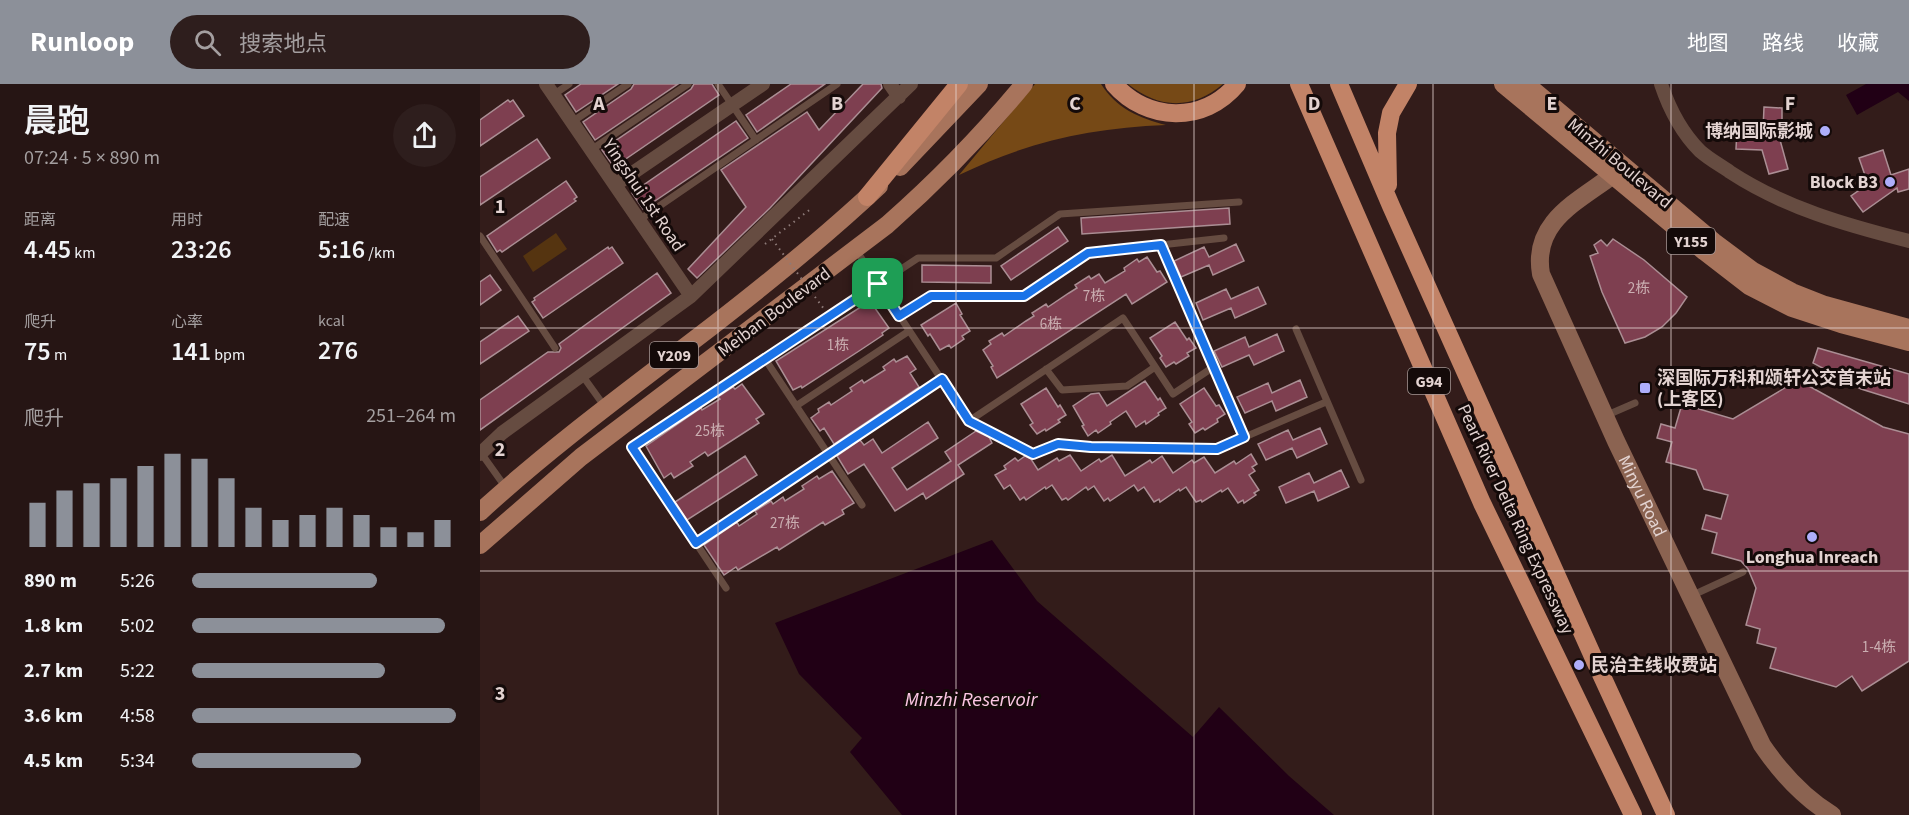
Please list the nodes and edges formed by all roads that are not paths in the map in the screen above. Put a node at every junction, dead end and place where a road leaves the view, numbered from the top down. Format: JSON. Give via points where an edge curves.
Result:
{"nodes":[{"id":1,"x":568,"y":84,"type":"edge"},
{"id":2,"x":628,"y":84,"type":"edge"},
{"id":3,"x":688,"y":84,"type":"edge"},
{"id":4,"x":718,"y":84,"type":"edge"},
{"id":5,"x":763,"y":84,"type":"edge"},
{"id":6,"x":837,"y":84,"type":"edge"},
{"id":7,"x":890,"y":84,"type":"edge"},
{"id":8,"x":911,"y":84,"type":"edge"},
{"id":9,"x":958,"y":84,"type":"edge"},
{"id":10,"x":979,"y":84,"type":"edge"},
{"id":11,"x":1024,"y":84,"type":"edge"},
{"id":12,"x":1114,"y":84,"type":"edge"},
{"id":13,"x":1237,"y":84,"type":"edge"},
{"id":14,"x":1299,"y":84,"type":"edge"},
{"id":15,"x":1339,"y":84,"type":"edge"},
{"id":16,"x":1408,"y":84,"type":"edge"},
{"id":17,"x":1503,"y":84,"type":"edge"},
{"id":18,"x":1526,"y":84,"type":"edge"},
{"id":19,"x":1661,"y":84,"type":"edge"},
{"id":20,"x":550,"y":89,"type":"edge"},
{"id":21,"x":899,"y":97,"type":"junction"},
{"id":22,"x":732,"y":105,"type":"junction"},
{"id":23,"x":572,"y":122,"type":"junction"},
{"id":24,"x":756,"y":140,"type":"junction"},
{"id":25,"x":591,"y":150,"type":"junction"},
{"id":26,"x":1613,"y":175,"type":"junction"},
{"id":27,"x":615,"y":185,"type":"junction"},
{"id":28,"x":867,"y":197,"type":"junction"},
{"id":29,"x":1239,"y":202,"type":"dead end"},
{"id":30,"x":1391,"y":206,"type":"junction"},
{"id":31,"x":639,"y":220,"type":"junction"},
{"id":32,"x":480,"y":236,"type":"edge"},
{"id":33,"x":1224,"y":238,"type":"dead end"},
{"id":34,"x":1909,"y":241,"type":"edge"},
{"id":35,"x":1161,"y":245,"type":"junction"},
{"id":36,"x":856,"y":250,"type":"junction"},
{"id":37,"x":878,"y":284,"type":"junction"},
{"id":38,"x":691,"y":296,"type":"junction"},
{"id":39,"x":899,"y":316,"type":"junction"},
{"id":40,"x":1909,"y":328,"type":"edge"},
{"id":41,"x":1296,"y":329,"type":"dead end"},
{"id":42,"x":909,"y":331,"type":"junction"},
{"id":43,"x":1909,"y":342,"type":"edge"},
{"id":44,"x":555,"y":348,"type":"dead end"},
{"id":45,"x":765,"y":359,"type":"junction"},
{"id":46,"x":1215,"y":366,"type":"junction"},
{"id":47,"x":1155,"y":367,"type":"junction"},
{"id":48,"x":1047,"y":369,"type":"junction"},
{"id":49,"x":582,"y":375,"type":"junction"},
{"id":50,"x":942,"y":379,"type":"junction"},
{"id":51,"x":1326,"y":402,"type":"junction"},
{"id":52,"x":1635,"y":403,"type":"dead end"},
{"id":53,"x":796,"y":406,"type":"junction"},
{"id":54,"x":605,"y":407,"type":"junction"},
{"id":55,"x":1605,"y":416,"type":"junction"},
{"id":56,"x":969,"y":421,"type":"junction"},
{"id":57,"x":1244,"y":437,"type":"junction"},
{"id":58,"x":480,"y":452,"type":"edge"},
{"id":59,"x":829,"y":454,"type":"junction"},
{"id":60,"x":1361,"y":480,"type":"dead end"},
{"id":61,"x":506,"y":488,"type":"junction"},
{"id":62,"x":862,"y":505,"type":"dead end"},
{"id":63,"x":480,"y":512,"type":"edge"},
{"id":64,"x":696,"y":543,"type":"junction"},
{"id":65,"x":480,"y":545,"type":"edge"},
{"id":66,"x":1743,"y":572,"type":"dead end"},
{"id":67,"x":726,"y":588,"type":"dead end"},
{"id":68,"x":1690,"y":596,"type":"junction"},
{"id":69,"x":1633,"y":815,"type":"edge"},
{"id":70,"x":1666,"y":815,"type":"edge"},
{"id":71,"x":1832,"y":815,"type":"edge"}],
"edges":[{"from":1,"to":20,"type":"lane"},
{"from":2,"to":23,"type":"lane"},
{"from":3,"to":25,"type":"lane"},
{"from":4,"to":22,"type":"lane"},
{"from":5,"to":22,"type":"street"},
{"from":6,"to":24,"type":"lane"},
{"from":7,"to":21,"type":"street"},
{"from":8,"to":21,"type":"street"},
{"from":9,"to":28,"type":"highway"},
{"from":10,"to":28,"type":"main road","name":"Meiban Boulevard","number":"Y209","via":[[907,161]]},
{"from":11,"to":36,"type":"main road","name":"Meiban Boulevard","number":"Y209","via":[[943,174]]},
{"from":12,"to":13,"type":"highway","via":[[1146,109],[1176,114],[1206,108]]},
{"from":14,"to":69,"type":"highway","name":"Pearl River Delta Ring Expressway","number":"G94","via":[[1482,503]]},
{"from":15,"to":30,"type":"highway","number":"G94"},
{"from":16,"to":30,"type":"highway","via":[[1391,112],[1387,133]]},
{"from":17,"to":26,"type":"main road","name":"Minzhi Boulevard","number":"Y155"},
{"from":18,"to":40,"type":"main road","name":"Minzhi Boulevard","number":"Y155","via":[[1753,271],[1825,305]]},
{"from":19,"to":34,"type":"street","via":[[1672,110],[1700,151],[1739,178],[1802,209]]},
{"from":20,"to":23,"type":"street","name":"Yingshui 1st Road"},
{"from":21,"to":38,"type":"street"},
{"from":22,"to":24,"type":"lane"},
{"from":22,"to":27,"type":"street"},
{"from":23,"to":25,"type":"street","name":"Yingshui 1st Road"},
{"from":24,"to":31,"type":"lane"},
{"from":25,"to":27,"type":"street","name":"Yingshui 1st Road"},
{"from":26,"to":43,"type":"main road","name":"Minzhi Boulevard","number":"Y155","via":[[1726,270],[1770,298],[1816,316]]},
{"from":26,"to":55,"type":"street","name":"Minyu Road","via":[[1553,222],[1540,256],[1544,282]]},
{"from":27,"to":31,"type":"street","name":"Yingshui 1st Road"},
{"from":28,"to":54,"type":"main road","name":"Meiban Boulevard","number":"Y209","via":[[803,254]]},
{"from":29,"to":37,"type":"lane","via":[[1060,214],[996,258],[918,258]]},
{"from":30,"to":70,"type":"highway","number":"G94"},
{"from":31,"to":38,"type":"street","name":"Yingshui 1st Road"},
{"from":32,"to":44,"type":"lane"},
{"from":33,"to":35,"type":"lane"},
{"from":35,"to":39,"type":"lane","via":[[1088,253],[1024,296],[931,296]]},
{"from":35,"to":46,"type":"lane"},
{"from":36,"to":37,"type":"lane"},
{"from":36,"to":65,"type":"main road","name":"Meiban Boulevard","number":"Y209","via":[[581,457]]},
{"from":37,"to":39,"type":"lane"},
{"from":37,"to":45,"type":"lane"},
{"from":38,"to":49,"type":"street"},
{"from":39,"to":42,"type":"lane"},
{"from":41,"to":51,"type":"lane"},
{"from":42,"to":50,"type":"lane"},
{"from":42,"to":53,"type":"lane"},
{"from":45,"to":53,"type":"lane"},
{"from":45,"to":64,"type":"lane","via":[[632,447]]},
{"from":46,"to":47,"type":"lane","via":[[1173,394]]},
{"from":46,"to":57,"type":"lane"},
{"from":47,"to":48,"type":"lane","via":[[1127,386],[1062,390]]},
{"from":47,"to":48,"type":"lane","via":[[1123,318]]},
{"from":48,"to":56,"type":"lane"},
{"from":49,"to":54,"type":"lane"},
{"from":49,"to":58,"type":"street"},
{"from":50,"to":56,"type":"lane"},
{"from":50,"to":59,"type":"lane"},
{"from":51,"to":57,"type":"lane"},
{"from":51,"to":60,"type":"lane"},
{"from":52,"to":55,"type":"lane"},
{"from":53,"to":59,"type":"lane"},
{"from":54,"to":61,"type":"main road","name":"Meiban Boulevard","number":"Y209"},
{"from":55,"to":68,"type":"street","name":"Minyu Road"},
{"from":56,"to":57,"type":"lane","via":[[1033,454],[1058,444],[1217,449]]},
{"from":58,"to":61,"type":"lane"},
{"from":59,"to":62,"type":"lane"},
{"from":59,"to":64,"type":"lane"},
{"from":61,"to":63,"type":"main road","name":"Meiban Boulevard","number":"Y209"},
{"from":64,"to":67,"type":"lane"},
{"from":66,"to":68,"type":"lane"},
{"from":68,"to":71,"type":"street","name":"Minyu Road","via":[[1767,753],[1797,788]]}]}
